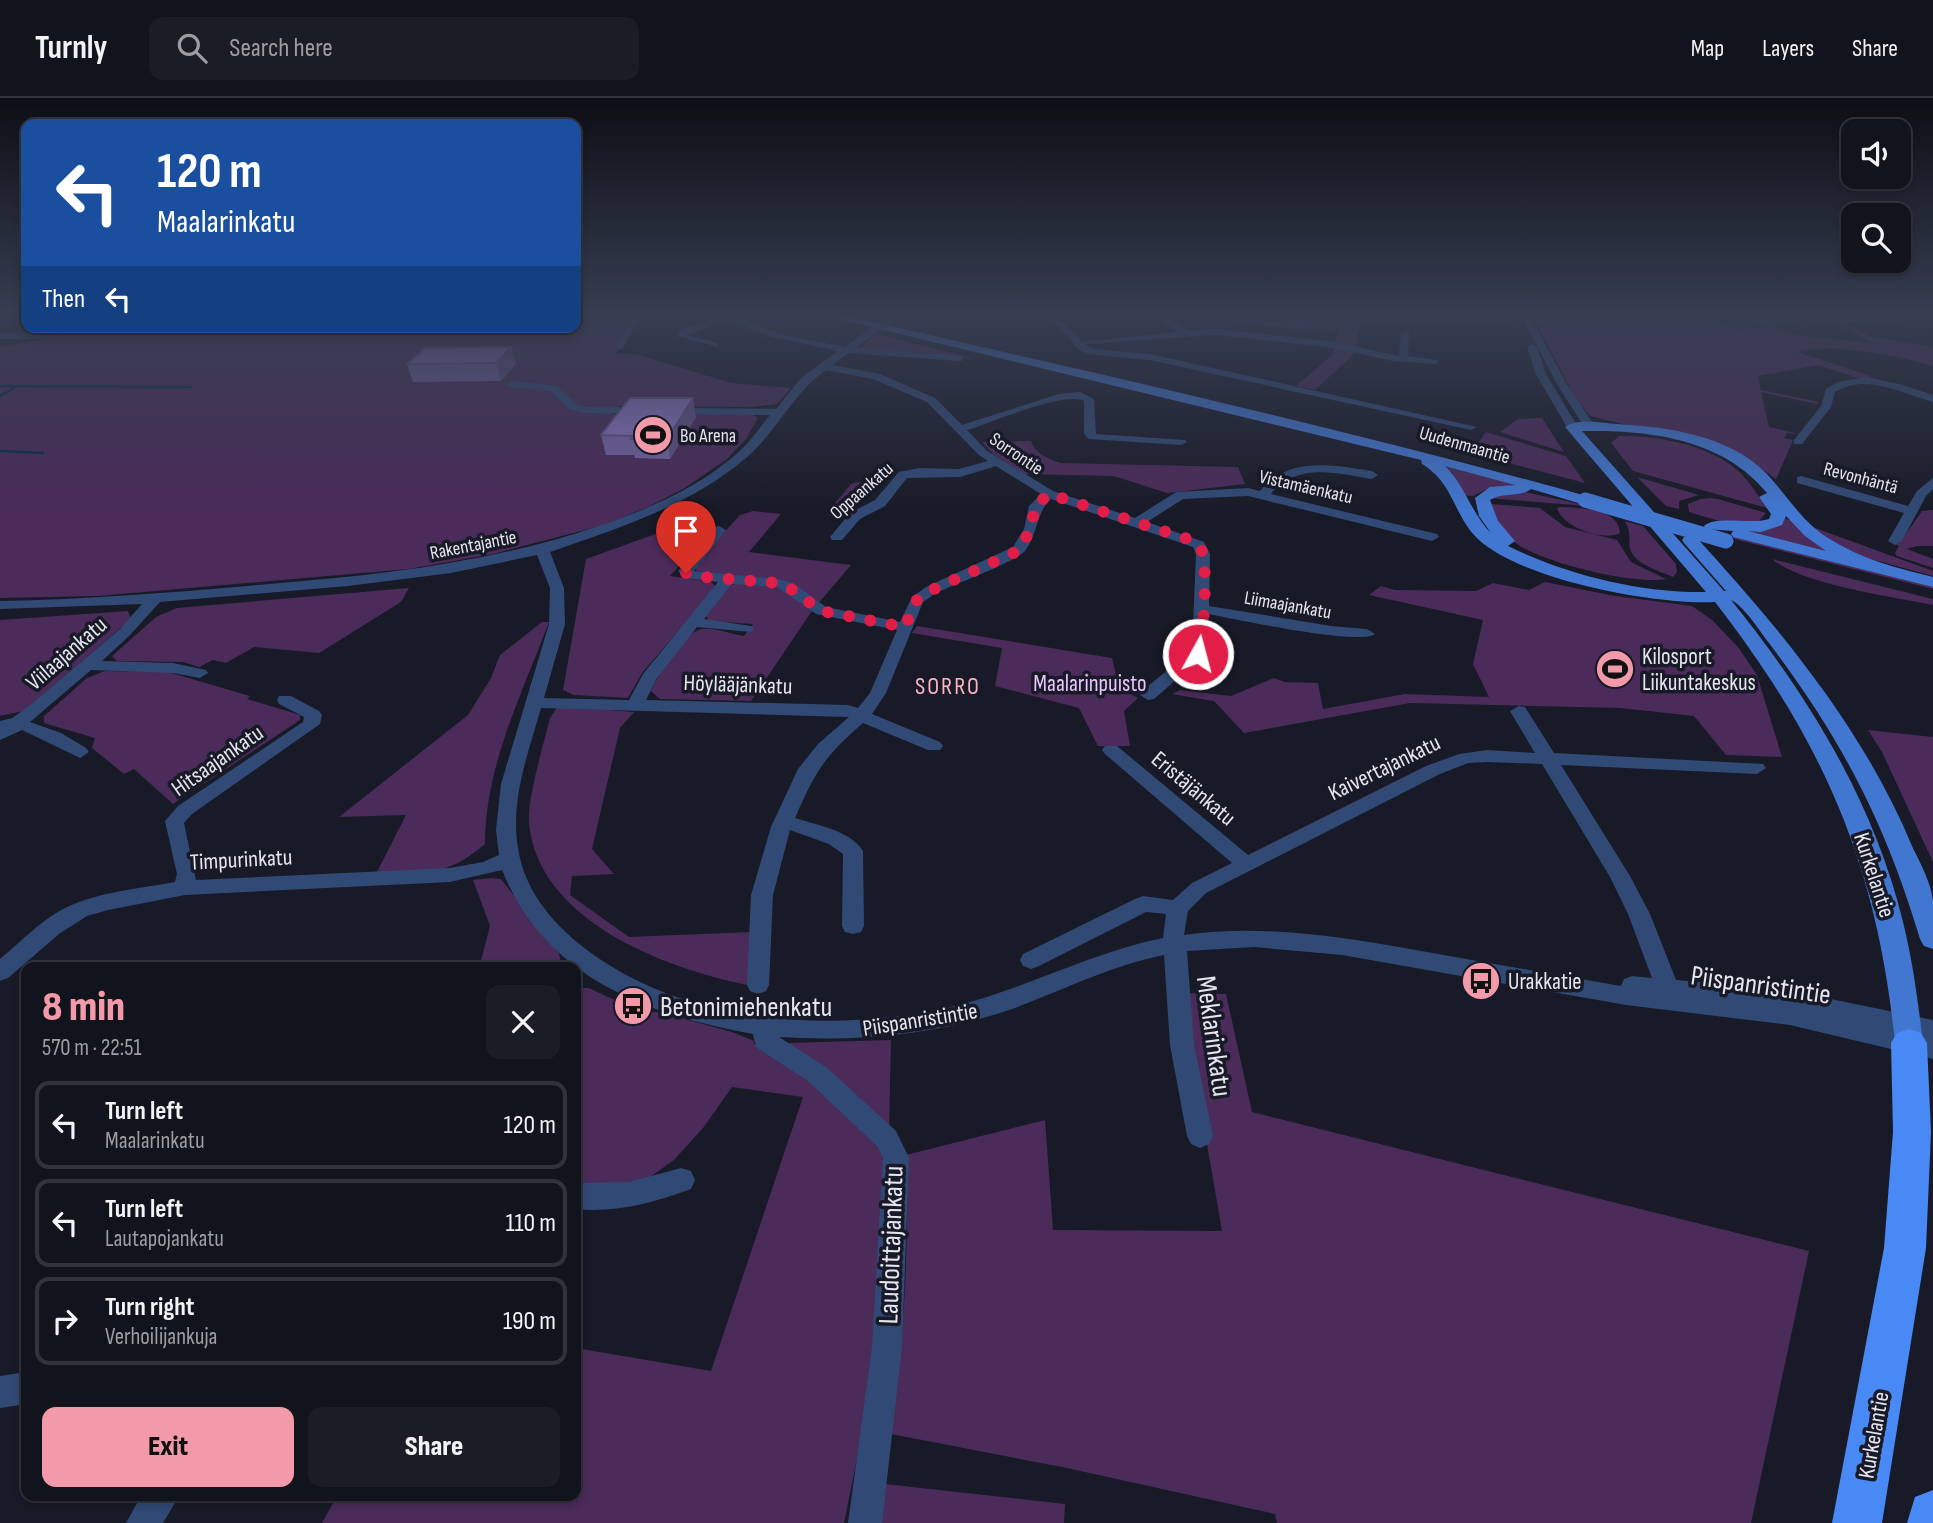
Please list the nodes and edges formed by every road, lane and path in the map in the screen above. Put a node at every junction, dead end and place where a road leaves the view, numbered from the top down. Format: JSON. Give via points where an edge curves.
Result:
{"nodes":[{"id":1,"x":806,"y":380,"type":"edge"},
{"id":2,"x":885,"y":380,"type":"edge"},
{"id":3,"x":1113,"y":380,"type":"edge"},
{"id":4,"x":1135,"y":380,"type":"edge"},
{"id":5,"x":1253,"y":380,"type":"edge"},
{"id":6,"x":1546,"y":380,"type":"edge"},
{"id":7,"x":1878,"y":380,"type":"edge"},
{"id":8,"x":1882,"y":380,"type":"edge"},
{"id":9,"x":511,"y":384,"type":"dead end"},
{"id":10,"x":1933,"y":399,"type":"edge"},
{"id":11,"x":778,"y":412,"type":"junction"},
{"id":12,"x":1583,"y":424,"type":"junction"},
{"id":13,"x":1471,"y":427,"type":"dead end"},
{"id":14,"x":960,"y":429,"type":"junction"},
{"id":15,"x":1623,"y":433,"type":"junction"},
{"id":16,"x":1606,"y":440,"type":"dead end"},
{"id":17,"x":1181,"y":442,"type":"dead end"},
{"id":18,"x":1798,"y":442,"type":"dead end"},
{"id":19,"x":1386,"y":444,"type":"junction"},
{"id":20,"x":994,"y":463,"type":"junction"},
{"id":21,"x":1372,"y":475,"type":"dead end"},
{"id":22,"x":1801,"y":480,"type":"dead end"},
{"id":23,"x":1933,"y":482,"type":"edge"},
{"id":24,"x":1049,"y":494,"type":"junction"},
{"id":25,"x":1264,"y":494,"type":"junction"},
{"id":26,"x":1581,"y":494,"type":"junction"},
{"id":27,"x":1912,"y":511,"type":"junction"},
{"id":28,"x":1136,"y":523,"type":"junction"},
{"id":29,"x":1712,"y":526,"type":"junction"},
{"id":30,"x":719,"y":530,"type":"dead end"},
{"id":31,"x":837,"y":537,"type":"dead end"},
{"id":32,"x":1432,"y":537,"type":"dead end"},
{"id":33,"x":1895,"y":541,"type":"dead end"},
{"id":34,"x":542,"y":550,"type":"junction"},
{"id":35,"x":1687,"y":559,"type":"junction"},
{"id":36,"x":1886,"y":572,"type":"junction"},
{"id":37,"x":728,"y":579,"type":"junction"},
{"id":38,"x":1933,"y":582,"type":"edge"},
{"id":39,"x":1664,"y":585,"type":"junction"},
{"id":40,"x":1724,"y":593,"type":"junction"},
{"id":41,"x":1933,"y":593,"type":"edge"},
{"id":42,"x":156,"y":598,"type":"junction"},
{"id":43,"x":0,"y":605,"type":"edge"},
{"id":44,"x":1203,"y":608,"type":"junction"},
{"id":45,"x":693,"y":622,"type":"junction"},
{"id":46,"x":905,"y":627,"type":"junction"},
{"id":47,"x":746,"y":629,"type":"dead end"},
{"id":48,"x":1367,"y":634,"type":"dead end"},
{"id":49,"x":86,"y":665,"type":"junction"},
{"id":50,"x":200,"y":673,"type":"dead end"},
{"id":51,"x":1148,"y":695,"type":"dead end"},
{"id":52,"x":285,"y":700,"type":"dead end"},
{"id":53,"x":533,"y":703,"type":"junction"},
{"id":54,"x":636,"y":703,"type":"junction"},
{"id":55,"x":1519,"y":711,"type":"dead end"},
{"id":56,"x":863,"y":714,"type":"junction"},
{"id":57,"x":9,"y":723,"type":"edge"},
{"id":58,"x":0,"y":735,"type":"edge"},
{"id":59,"x":934,"y":746,"type":"dead end"},
{"id":60,"x":1111,"y":750,"type":"dead end"},
{"id":61,"x":80,"y":752,"type":"dead end"},
{"id":62,"x":1546,"y":758,"type":"junction"},
{"id":63,"x":1757,"y":768,"type":"dead end"},
{"id":64,"x":784,"y":821,"type":"junction"},
{"id":65,"x":507,"y":859,"type":"junction"},
{"id":66,"x":1246,"y":864,"type":"junction"},
{"id":67,"x":184,"y":888,"type":"junction"},
{"id":68,"x":1178,"y":908,"type":"junction"},
{"id":69,"x":853,"y":926,"type":"dead end"},
{"id":70,"x":1933,"y":940,"type":"edge"},
{"id":71,"x":1173,"y":944,"type":"junction"},
{"id":72,"x":1031,"y":960,"type":"dead end"},
{"id":73,"x":575,"y":962,"type":"edge"},
{"id":74,"x":581,"y":969,"type":"edge"},
{"id":75,"x":0,"y":972,"type":"edge"},
{"id":76,"x":758,"y":985,"type":"dead end"},
{"id":77,"x":1670,"y":994,"type":"junction"},
{"id":78,"x":764,"y":1026,"type":"junction"},
{"id":79,"x":1920,"y":1037,"type":"edge"},
{"id":80,"x":1200,"y":1136,"type":"dead end"},
{"id":81,"x":681,"y":1180,"type":"dead end"},
{"id":82,"x":581,"y":1196,"type":"edge"},
{"id":83,"x":21,"y":1389,"type":"edge"},
{"id":84,"x":0,"y":1392,"type":"edge"},
{"id":85,"x":158,"y":1501,"type":"edge"},
{"id":86,"x":1933,"y":1515,"type":"edge"},
{"id":87,"x":143,"y":1523,"type":"edge"},
{"id":88,"x":865,"y":1523,"type":"edge"},
{"id":89,"x":1857,"y":1523,"type":"edge"},
{"id":90,"x":1932,"y":1523,"type":"edge"}],
"edges":[{"from":1,"to":11,"type":"street","name":"Rakentajantie"},
{"from":2,"to":14,"type":"street","name":"Sorrontie","via":[[939,406]]},
{"from":3,"to":19,"type":"main road","name":"Uudenmaantie"},
{"from":4,"to":26,"type":"main road","name":"Uudenmaantie","via":[[1331,422]]},
{"from":5,"to":13,"type":"street"},
{"from":6,"to":12,"type":"street","name":"Kurkelantie"},
{"from":7,"to":18,"type":"street","via":[[1833,388],[1826,407]]},
{"from":8,"to":10,"type":"street"},
{"from":9,"to":11,"type":"street","via":[[554,388],[573,407],[585,410]]},
{"from":11,"to":34,"type":"street","name":"Rakentajantie","via":[[746,453],[688,493],[627,521]]},
{"from":12,"to":15,"type":"main road"},
{"from":12,"to":35,"type":"main road","name":"Kurkelantie","via":[[1613,478]]},
{"from":12,"to":36,"type":"main road","via":[[1698,442],[1738,458],[1811,534]]},
{"from":12,"to":40,"type":"main road","name":"Kurkelantie"},
{"from":14,"to":17,"type":"street","via":[[1073,395],[1089,399],[1093,438]]},
{"from":14,"to":20,"type":"street","name":"Sorrontie"},
{"from":15,"to":16,"type":"main road"},
{"from":15,"to":29,"type":"main road","via":[[1687,444],[1719,455],[1747,475],[1779,514],[1776,522],[1761,527]]},
{"from":19,"to":26,"type":"main road","name":"Uudenmaantie"},
{"from":19,"to":40,"type":"main road","via":[[1447,474],[1484,537],[1523,561],[1610,584]]},
{"from":20,"to":24,"type":"street","name":"Sorrontie"},
{"from":20,"to":31,"type":"street","name":"Oppaankatu","via":[[960,473],[903,475],[877,506],[855,516]]},
{"from":21,"to":25,"type":"street","via":[[1305,467],[1274,480]]},
{"from":22,"to":27,"type":"street","name":"Revonhäntä"},
{"from":23,"to":27,"type":"street"},
{"from":24,"to":28,"type":"street","name":"Sorrontie"},
{"from":24,"to":46,"type":"street","via":[[1035,506],[1031,529],[1018,551],[923,594]]},
{"from":25,"to":28,"type":"street","name":"Vistamäenkatu","via":[[1180,495]]},
{"from":25,"to":32,"type":"street","name":"Vistamäenkatu"},
{"from":26,"to":29,"type":"main road","name":"Uudenmaantie"},
{"from":26,"to":39,"type":"main road","via":[[1511,488],[1489,493],[1482,504],[1502,536],[1530,555],[1589,574]]},
{"from":26,"to":41,"type":"main road","name":"Uudenmaantie","bridge":true,"via":[[1726,541]]},
{"from":27,"to":33,"type":"street"},
{"from":28,"to":44,"type":"street","name":"Sorrontie","via":[[1199,545]]},
{"from":29,"to":36,"type":"main road","name":"Uudenmaantie"},
{"from":30,"to":37,"type":"street","via":[[685,571]]},
{"from":34,"to":42,"type":"street","name":"Rakentajantie","via":[[402,576]]},
{"from":34,"to":53,"type":"street","name":"Piispanristintie","via":[[555,579],[558,614]]},
{"from":35,"to":39,"type":"main road","via":[[1678,580]]},
{"from":35,"to":40,"type":"main road","name":"Kurkelantie"},
{"from":36,"to":38,"type":"main road","name":"Uudenmaantie"},
{"from":37,"to":45,"type":"street"},
{"from":37,"to":46,"type":"street","via":[[783,584],[821,611]]},
{"from":39,"to":40,"type":"main road"},
{"from":40,"to":70,"type":"main road","name":"Kurkelantie","via":[[1823,699],[1879,792],[1910,866]]},
{"from":40,"to":79,"type":"main road","name":"Kurkelantie","via":[[1817,735],[1844,787],[1883,894]]},
{"from":42,"to":43,"type":"street","name":"Rakentajantie"},
{"from":42,"to":49,"type":"street","name":"Viilaajankatu","via":[[135,623]]},
{"from":44,"to":48,"type":"street","name":"Liimaajankatu"},
{"from":44,"to":51,"type":"street","via":[[1200,652]]},
{"from":45,"to":47,"type":"street"},
{"from":45,"to":54,"type":"street","via":[[649,677]]},
{"from":46,"to":56,"type":"street","via":[[883,684]]},
{"from":49,"to":50,"type":"street"},
{"from":49,"to":57,"type":"street","name":"Viilaajankatu"},
{"from":52,"to":67,"type":"street","name":"Hitsaajankatu","via":[[313,715],[311,724],[175,821],[187,874]]},
{"from":53,"to":54,"type":"street","name":"Höylääjänkatu"},
{"from":53,"to":65,"type":"street","name":"Piispanristintie","via":[[505,810]]},
{"from":54,"to":56,"type":"street","name":"Höylääjänkatu"},
{"from":55,"to":62,"type":"street"},
{"from":56,"to":59,"type":"street","name":"Höylääjänkatu"},
{"from":56,"to":64,"type":"street","via":[[817,756]]},
{"from":57,"to":58,"type":"street","name":"Viilaajankatu"},
{"from":57,"to":61,"type":"street","via":[[60,740]]},
{"from":60,"to":66,"type":"street","name":"Eristäjänkatu"},
{"from":62,"to":63,"type":"street","name":"Kaivertajankatu"},
{"from":62,"to":66,"type":"street","name":"Kaivertajankatu","via":[[1477,756],[1451,762]]},
{"from":62,"to":77,"type":"street","via":[[1620,876]]},
{"from":64,"to":69,"type":"street","via":[[836,839],[853,851]]},
{"from":64,"to":76,"type":"street","via":[[762,895]]},
{"from":65,"to":67,"type":"street","name":"Timpurinkatu","via":[[488,868],[450,874]]},
{"from":65,"to":73,"type":"street","name":"Piispanristintie","via":[[521,890]]},
{"from":66,"to":68,"type":"street","name":"Kaivertajankatu","via":[[1199,888]]},
{"from":67,"to":75,"type":"street","name":"Timpurinkatu","via":[[80,910],[51,928]]},
{"from":68,"to":71,"type":"street"},
{"from":68,"to":72,"type":"street","via":[[1143,904]]},
{"from":71,"to":77,"type":"street","name":"Piispanristintie","via":[[1248,938],[1338,946],[1578,987]]},
{"from":71,"to":78,"type":"street","name":"Piispanristintie","via":[[1118,958],[996,1005],[931,1021],[846,1030]]},
{"from":71,"to":80,"type":"street","name":"Meklarinkatu","via":[[1182,1045]]},
{"from":74,"to":78,"type":"street","name":"Piispanristintie","via":[[665,1002]]},
{"from":77,"to":79,"type":"street","name":"Piispanristintie"},
{"from":78,"to":88,"type":"street","name":"Laudoittajankatu","via":[[765,1040],[817,1074],[887,1139],[896,1158],[887,1348]]},
{"from":79,"to":89,"type":"highway","name":"Kurkelantie","via":[[1905,1248]]},
{"from":81,"to":82,"type":"street","via":[[638,1195]]},
{"from":83,"to":84,"type":"street"},
{"from":85,"to":87,"type":"street"},
{"from":86,"to":90,"type":"highway"}]}
